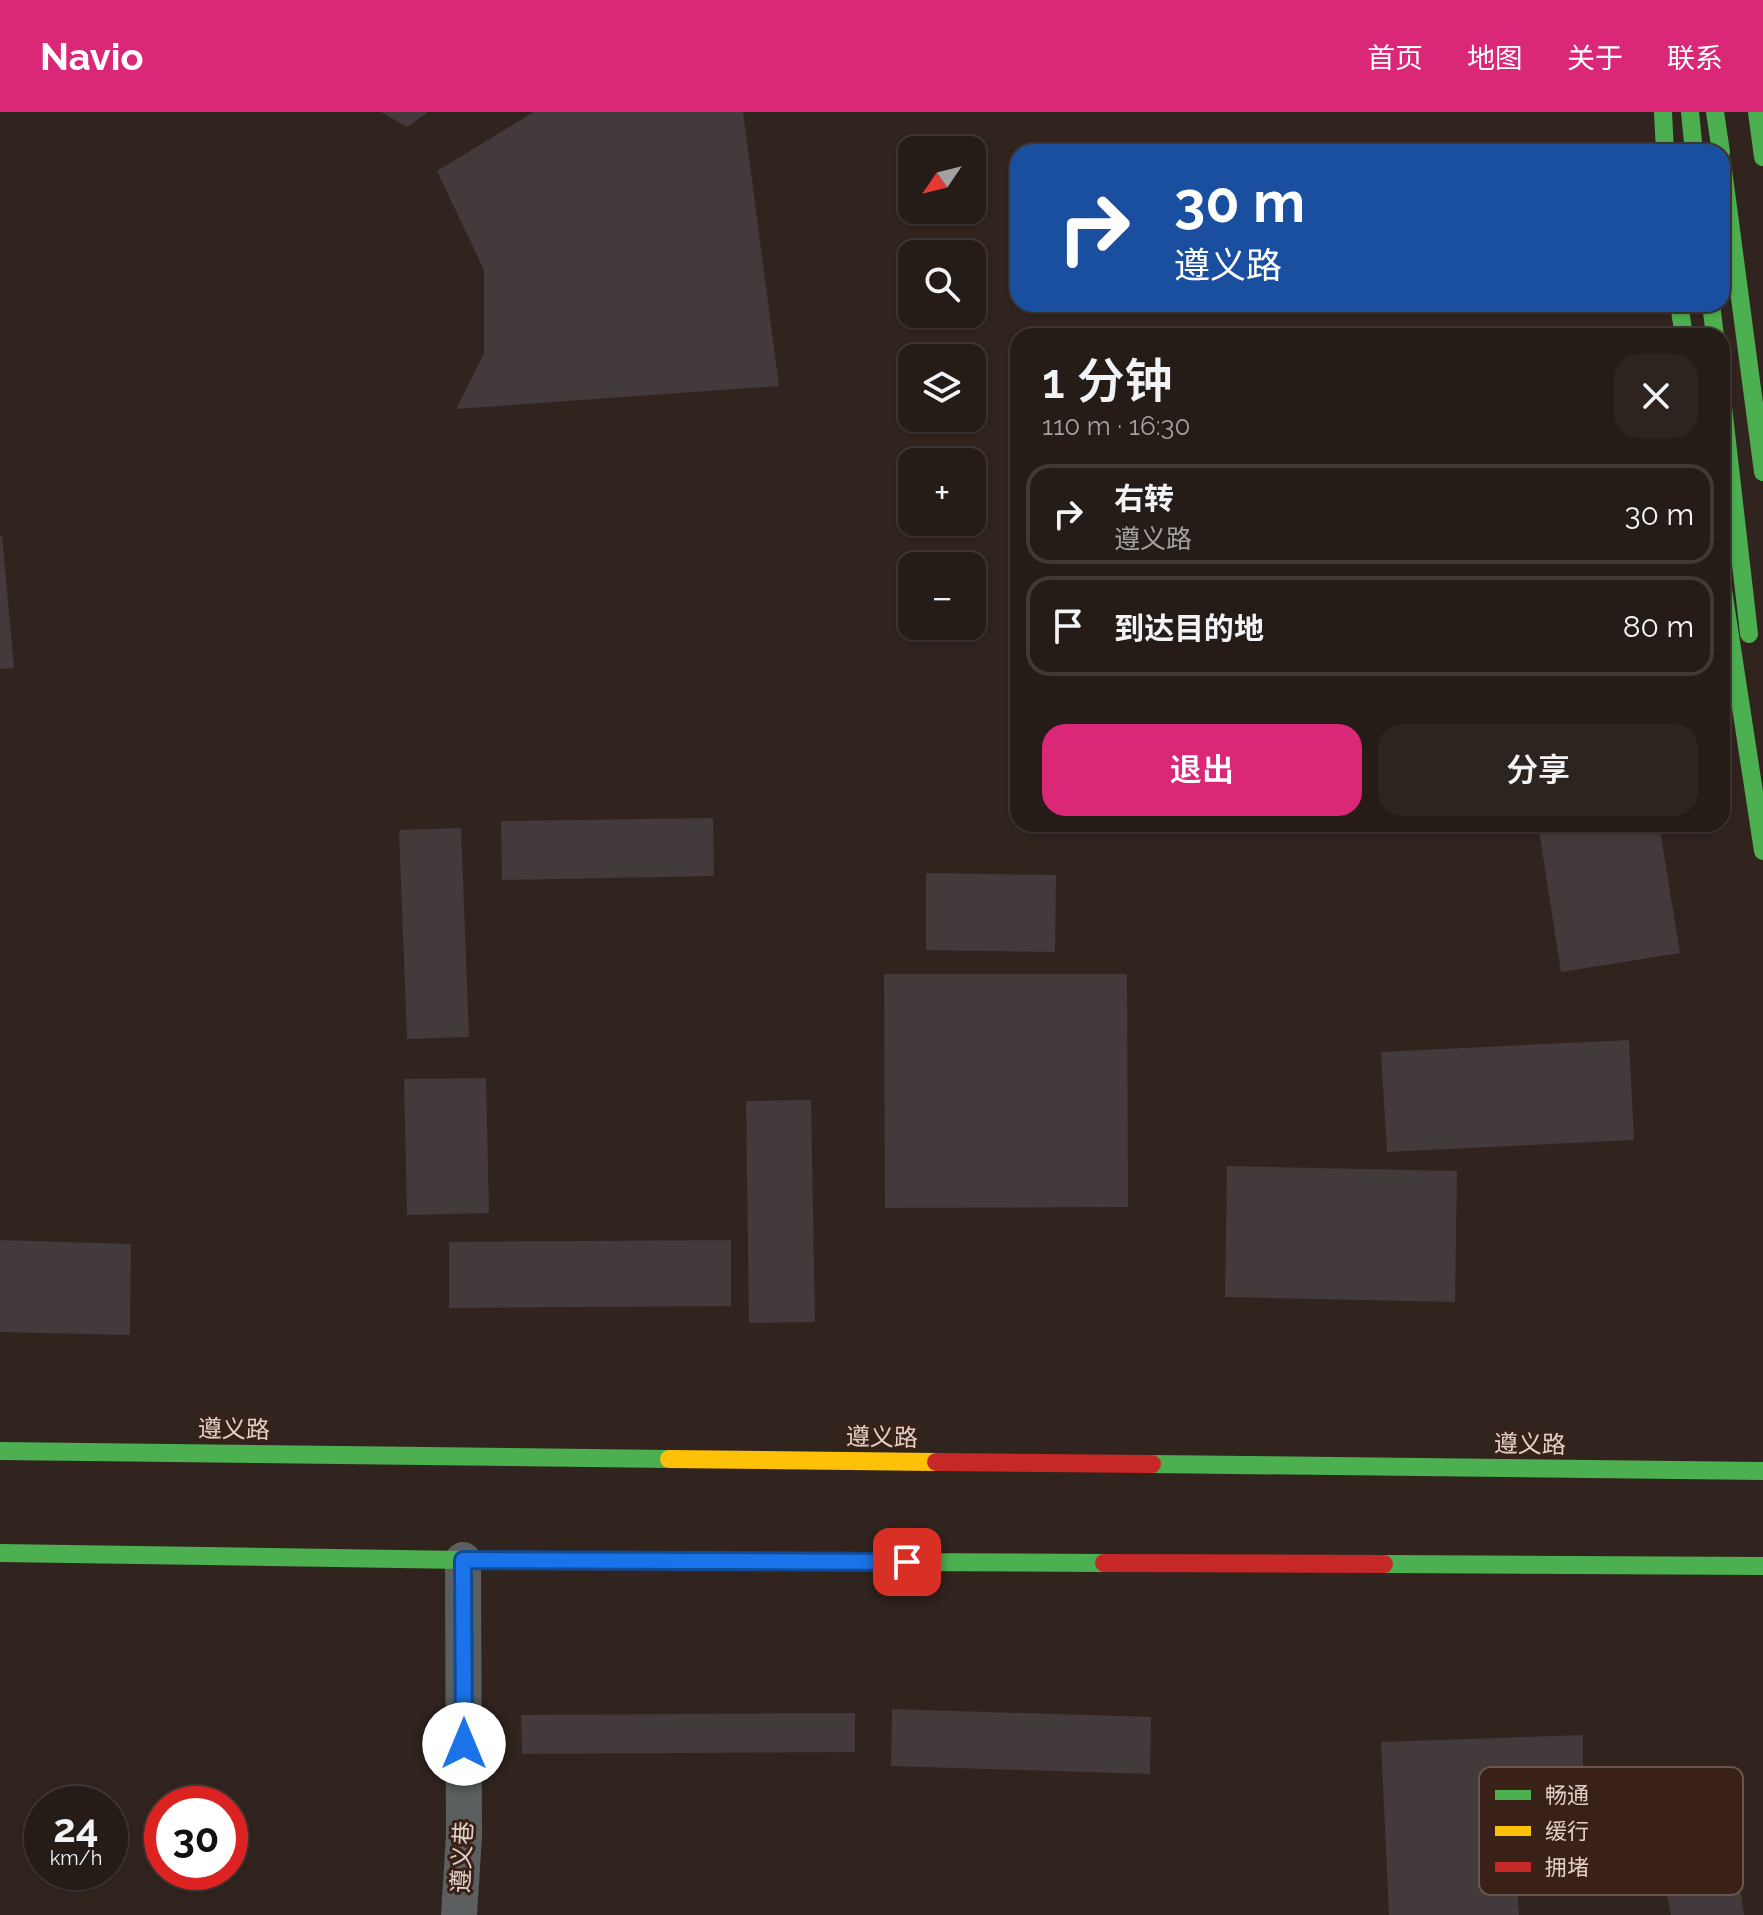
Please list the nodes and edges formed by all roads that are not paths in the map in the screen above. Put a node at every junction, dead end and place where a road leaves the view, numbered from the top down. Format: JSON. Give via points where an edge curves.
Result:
{"nodes":[{"id":1,"x":1663,"y":112,"type":"edge"},
{"id":2,"x":1690,"y":112,"type":"edge"},
{"id":3,"x":1715,"y":112,"type":"edge"},
{"id":4,"x":1757,"y":112,"type":"edge"},
{"id":5,"x":1665,"y":144,"type":"edge"},
{"id":6,"x":1693,"y":144,"type":"edge"},
{"id":7,"x":1720,"y":144,"type":"edge"},
{"id":8,"x":1763,"y":157,"type":"edge"},
{"id":9,"x":1730,"y":222,"type":"edge"},
{"id":10,"x":1730,"y":467,"type":"edge"},
{"id":11,"x":1763,"y":472,"type":"edge"},
{"id":12,"x":1730,"y":635,"type":"edge"},
{"id":13,"x":1763,"y":759,"type":"edge"},
{"id":14,"x":1763,"y":851,"type":"edge"},
{"id":15,"x":0,"y":1451,"type":"edge"},
{"id":16,"x":1763,"y":1471,"type":"edge"},
{"id":17,"x":0,"y":1553,"type":"edge"},
{"id":18,"x":463,"y":1560,"type":"junction"},
{"id":19,"x":1763,"y":1566,"type":"edge"},
{"id":20,"x":459,"y":1915,"type":"edge"}],
"edges":[{"from":1,"to":5,"type":"main road"},
{"from":2,"to":6,"type":"main road"},
{"from":3,"to":7,"type":"main road"},
{"from":4,"to":8,"type":"main road"},
{"from":9,"to":11,"type":"main road"},
{"from":10,"to":13,"type":"main road"},
{"from":12,"to":14,"type":"main road"},
{"from":15,"to":16,"type":"main road","name":"遵义路"},
{"from":17,"to":18,"type":"main road"},
{"from":18,"to":19,"type":"main road"},
{"from":18,"to":20,"type":"street","name":"遵义巷","via":[[464,1836]]}]}
